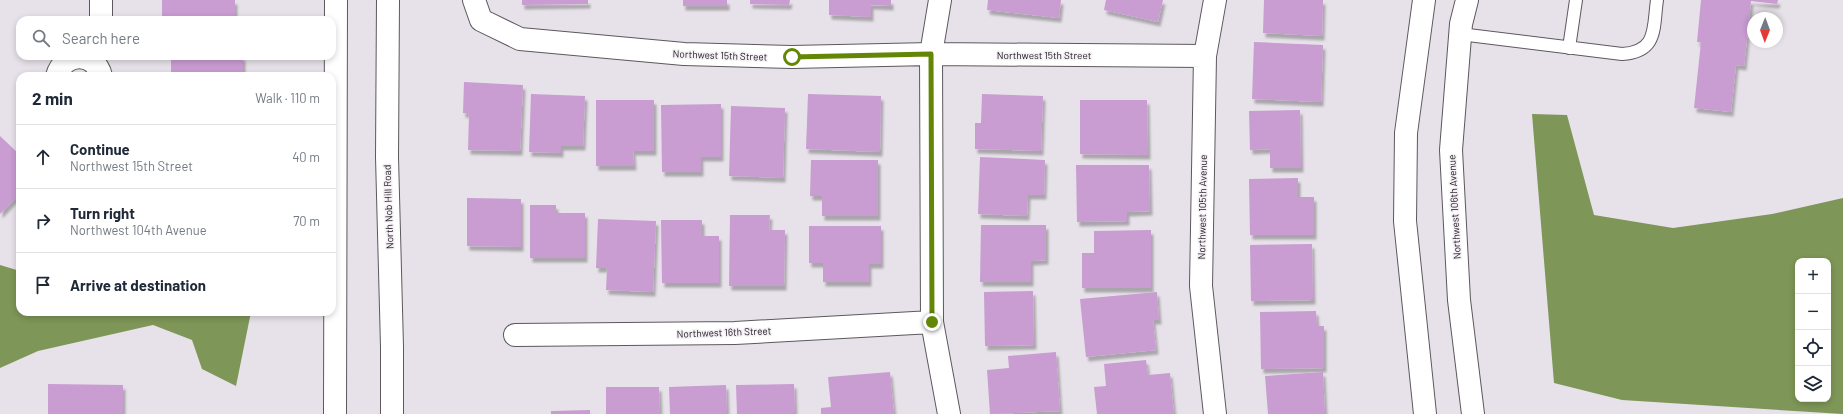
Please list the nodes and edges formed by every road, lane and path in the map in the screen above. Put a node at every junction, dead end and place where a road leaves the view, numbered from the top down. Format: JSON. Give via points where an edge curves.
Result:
{"nodes":[{"id":1,"x":101,"y":0,"type":"edge"},
{"id":2,"x":336,"y":0,"type":"edge"},
{"id":3,"x":388,"y":0,"type":"edge"},
{"id":4,"x":940,"y":0,"type":"edge"},
{"id":5,"x":1215,"y":0,"type":"edge"},
{"id":6,"x":1424,"y":0,"type":"edge"},
{"id":7,"x":1467,"y":0,"type":"edge"},
{"id":8,"x":1576,"y":0,"type":"edge"},
{"id":9,"x":1657,"y":0,"type":"edge"},
{"id":10,"x":478,"y":10,"type":"edge"},
{"id":11,"x":101,"y":16,"type":"edge"},
{"id":12,"x":336,"y":16,"type":"edge"},
{"id":13,"x":1460,"y":34,"type":"junction"},
{"id":14,"x":1569,"y":48,"type":"junction"},
{"id":15,"x":931,"y":54,"type":"junction"},
{"id":16,"x":1205,"y":56,"type":"junction"},
{"id":17,"x":68,"y":60,"type":"edge"},
{"id":18,"x":89,"y":60,"type":"edge"},
{"id":19,"x":336,"y":60,"type":"edge"},
{"id":20,"x":98,"y":65,"type":"edge"},
{"id":21,"x":58,"y":72,"type":"edge"},
{"id":22,"x":336,"y":72,"type":"edge"},
{"id":23,"x":335,"y":316,"type":"edge"},
{"id":24,"x":932,"y":322,"type":"junction"},
{"id":25,"x":515,"y":335,"type":"dead end"},
{"id":26,"x":335,"y":414,"type":"edge"},
{"id":27,"x":392,"y":414,"type":"edge"},
{"id":28,"x":949,"y":414,"type":"edge"},
{"id":29,"x":1215,"y":414,"type":"edge"},
{"id":30,"x":1425,"y":414,"type":"edge"},
{"id":31,"x":1473,"y":414,"type":"edge"}],
"edges":[{"from":1,"to":11,"type":"street"},
{"from":2,"to":12,"type":"street"},
{"from":3,"to":27,"type":"street","name":"North Nob Hill Road","via":[[387,157]]},
{"from":4,"to":15,"type":"street"},
{"from":5,"to":16,"type":"street","name":"Northwest 105th Avenue"},
{"from":6,"to":30,"type":"street","via":[[1406,133],[1405,221]]},
{"from":7,"to":13,"type":"street","name":"Northwest 106th Avenue"},
{"from":8,"to":14,"type":"lane"},
{"from":9,"to":14,"type":"lane","via":[[1652,40],[1634,54]]},
{"from":10,"to":15,"type":"street","name":"Northwest 15th Street","via":[[520,39],[684,54],[792,57]]},
{"from":13,"to":14,"type":"lane"},
{"from":13,"to":31,"type":"street","name":"Northwest 106th Avenue","via":[[1451,150],[1459,300]]},
{"from":15,"to":16,"type":"street","name":"Northwest 15th Street"},
{"from":15,"to":24,"type":"street"},
{"from":16,"to":29,"type":"street","name":"Northwest 105th Avenue","via":[[1201,286]]},
{"from":17,"to":21,"type":"street"},
{"from":18,"to":20,"type":"street"},
{"from":19,"to":22,"type":"street"},
{"from":23,"to":26,"type":"street"},
{"from":24,"to":25,"type":"street","name":"Northwest 16th Street","via":[[736,333]]},
{"from":24,"to":28,"type":"street"}]}
